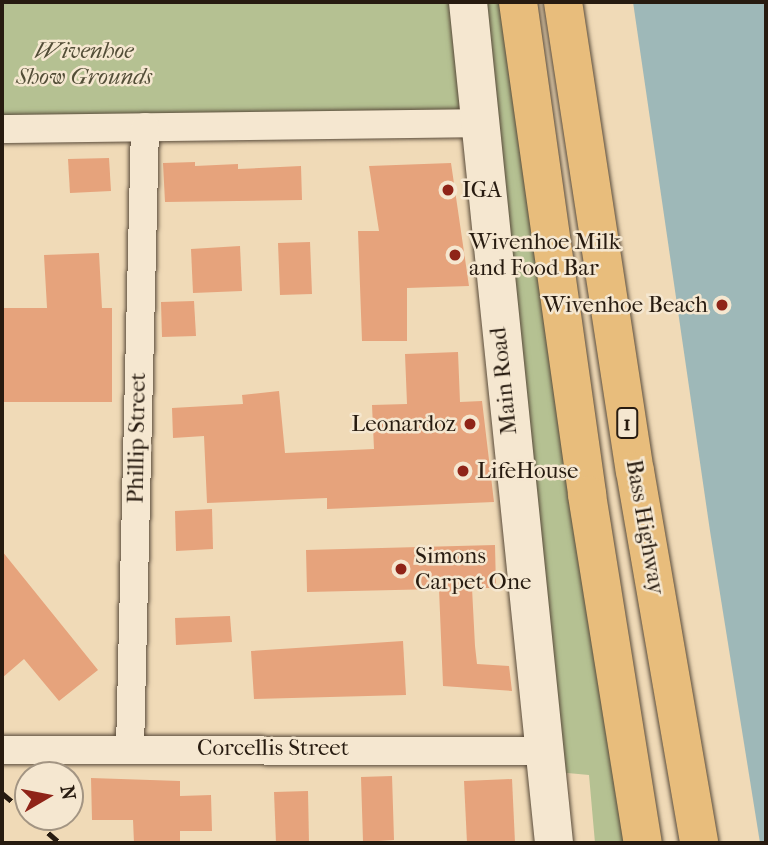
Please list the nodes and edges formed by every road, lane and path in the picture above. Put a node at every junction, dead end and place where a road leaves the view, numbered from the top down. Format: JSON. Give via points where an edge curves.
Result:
{"nodes":[{"id":1,"x":468,"y":2,"type":"edge"},
{"id":2,"x":518,"y":2,"type":"edge"},
{"id":3,"x":563,"y":2,"type":"edge"},
{"id":4,"x":477,"y":123,"type":"junction"},
{"id":5,"x":145,"y":127,"type":"junction"},
{"id":6,"x":2,"y":130,"type":"edge"},
{"id":7,"x":130,"y":749,"type":"junction"},
{"id":8,"x":2,"y":750,"type":"edge"},
{"id":9,"x":544,"y":751,"type":"junction"},
{"id":10,"x":554,"y":843,"type":"edge"},
{"id":11,"x":643,"y":843,"type":"edge"},
{"id":12,"x":699,"y":843,"type":"edge"}],
"edges":[{"from":1,"to":4,"type":"street","name":"Main Road"},
{"from":2,"to":11,"type":"highway","via":[[587,495]]},
{"from":3,"to":12,"type":"highway","name":"Bass Highway","number":"1","via":[[635,471]]},
{"from":4,"to":5,"type":"street"},
{"from":4,"to":9,"type":"street","name":"Main Road"},
{"from":5,"to":6,"type":"street"},
{"from":5,"to":7,"type":"street","name":"Phillip Street"},
{"from":7,"to":8,"type":"street","name":"Corcellis Street"},
{"from":7,"to":9,"type":"street","name":"Corcellis Street"},
{"from":9,"to":10,"type":"street","name":"Main Road"}]}
